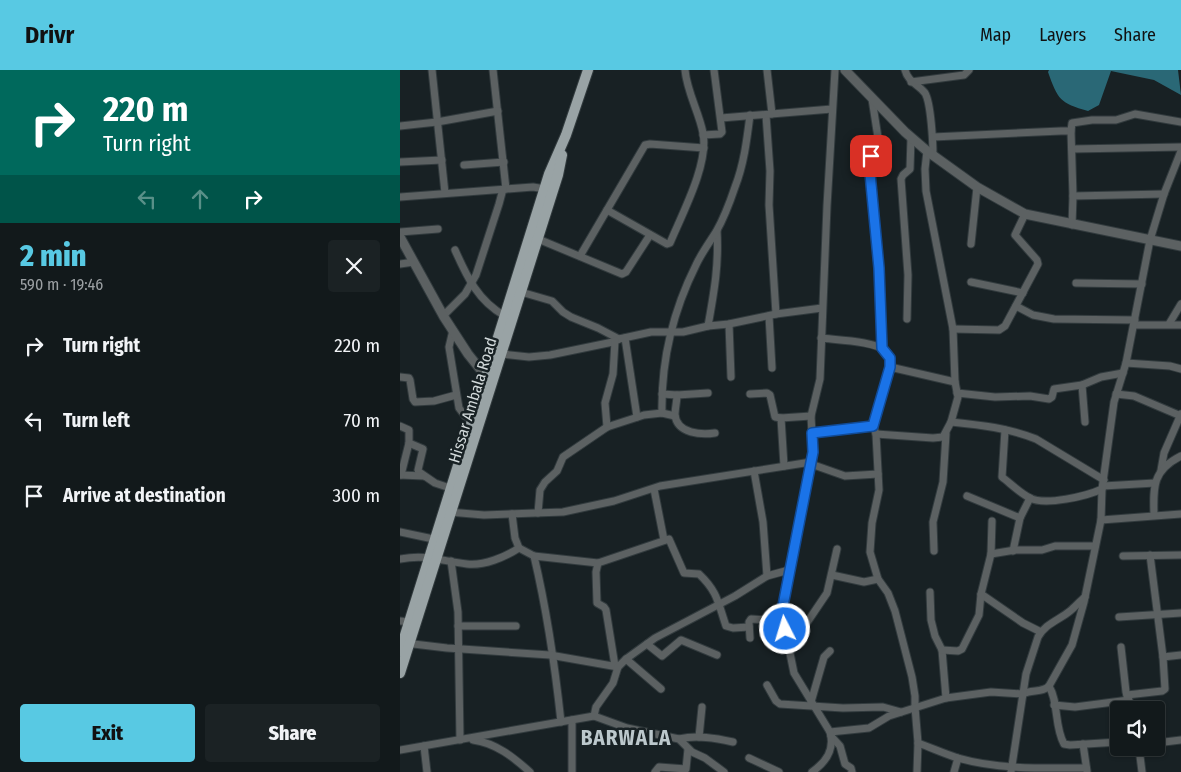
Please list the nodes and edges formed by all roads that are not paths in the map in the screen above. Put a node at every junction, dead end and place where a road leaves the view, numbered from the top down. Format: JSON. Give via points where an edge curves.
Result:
{"nodes":[{"id":1,"x":432,"y":70,"type":"edge"},
{"id":2,"x":493,"y":70,"type":"edge"},
{"id":3,"x":588,"y":70,"type":"edge"},
{"id":4,"x":685,"y":70,"type":"edge"},
{"id":5,"x":714,"y":70,"type":"edge"},
{"id":6,"x":767,"y":70,"type":"edge"},
{"id":7,"x":835,"y":70,"type":"edge"},
{"id":8,"x":845,"y":70,"type":"edge"},
{"id":9,"x":905,"y":70,"type":"edge"},
{"id":10,"x":969,"y":70,"type":"edge"},
{"id":11,"x":911,"y":82,"type":"junction"},
{"id":12,"x":872,"y":99,"type":"junction"},
{"id":13,"x":832,"y":109,"type":"junction"},
{"id":14,"x":498,"y":111,"type":"junction"},
{"id":15,"x":769,"y":114,"type":"junction"},
{"id":16,"x":750,"y":115,"type":"junction"},
{"id":17,"x":720,"y":118,"type":"junction"},
{"id":18,"x":438,"y":122,"type":"junction"},
{"id":19,"x":1181,"y":122,"type":"edge"},
{"id":20,"x":400,"y":126,"type":"edge"},
{"id":21,"x":1070,"y":132,"type":"junction"},
{"id":22,"x":566,"y":135,"type":"junction"},
{"id":23,"x":703,"y":135,"type":"junction"},
{"id":24,"x":933,"y":137,"type":"junction"},
{"id":25,"x":911,"y":138,"type":"junction"},
{"id":26,"x":1181,"y":147,"type":"edge"},
{"id":27,"x":704,"y":148,"type":"junction"},
{"id":28,"x":1072,"y":148,"type":"junction"},
{"id":29,"x":1181,"y":151,"type":"edge"},
{"id":30,"x":930,"y":153,"type":"junction"},
{"id":31,"x":442,"y":160,"type":"junction"},
{"id":32,"x":400,"y":162,"type":"edge"},
{"id":33,"x":504,"y":162,"type":"junction"},
{"id":34,"x":464,"y":165,"type":"dead end"},
{"id":35,"x":977,"y":187,"type":"junction"},
{"id":36,"x":504,"y":189,"type":"junction"},
{"id":37,"x":545,"y":189,"type":"junction"},
{"id":38,"x":445,"y":193,"type":"junction"},
{"id":39,"x":1164,"y":194,"type":"junction"},
{"id":40,"x":400,"y":196,"type":"edge"},
{"id":41,"x":1073,"y":196,"type":"junction"},
{"id":42,"x":607,"y":210,"type":"junction"},
{"id":43,"x":1025,"y":214,"type":"junction"},
{"id":44,"x":1072,"y":225,"type":"junction"},
{"id":45,"x":438,"y":229,"type":"dead end"},
{"id":46,"x":717,"y":231,"type":"junction"},
{"id":47,"x":400,"y":232,"type":"edge"},
{"id":48,"x":650,"y":235,"type":"junction"},
{"id":49,"x":400,"y":237,"type":"edge"},
{"id":50,"x":538,"y":239,"type":"junction"},
{"id":51,"x":1150,"y":240,"type":"junction"},
{"id":52,"x":972,"y":244,"type":"dead end"},
{"id":53,"x":1181,"y":246,"type":"edge"},
{"id":54,"x":456,"y":250,"type":"dead end"},
{"id":55,"x":580,"y":256,"type":"junction"},
{"id":56,"x":414,"y":262,"type":"junction"},
{"id":57,"x":400,"y":264,"type":"edge"},
{"id":58,"x":972,"y":282,"type":"dead end"},
{"id":59,"x":1076,"y":283,"type":"dead end"},
{"id":60,"x":1142,"y":284,"type":"junction"},
{"id":61,"x":471,"y":285,"type":"junction"},
{"id":62,"x":521,"y":292,"type":"junction"},
{"id":63,"x":1023,"y":293,"type":"junction"},
{"id":64,"x":1181,"y":304,"type":"edge"},
{"id":65,"x":1016,"y":306,"type":"junction"},
{"id":66,"x":822,"y":308,"type":"junction"},
{"id":67,"x":444,"y":315,"type":"junction"},
{"id":68,"x":772,"y":315,"type":"junction"},
{"id":69,"x":505,"y":316,"type":"junction"},
{"id":70,"x":907,"y":319,"type":"dead end"},
{"id":71,"x":1134,"y":322,"type":"junction"},
{"id":72,"x":730,"y":324,"type":"junction"},
{"id":73,"x":1169,"y":324,"type":"junction"},
{"id":74,"x":1181,"y":325,"type":"edge"},
{"id":75,"x":708,"y":326,"type":"junction"},
{"id":76,"x":953,"y":329,"type":"junction"},
{"id":77,"x":453,"y":330,"type":"junction"},
{"id":78,"x":671,"y":332,"type":"junction"},
{"id":79,"x":821,"y":338,"type":"junction"},
{"id":80,"x":620,"y":339,"type":"junction"},
{"id":81,"x":882,"y":348,"type":"junction"},
{"id":82,"x":502,"y":354,"type":"junction"},
{"id":83,"x":1126,"y":363,"type":"junction"},
{"id":84,"x":890,"y":367,"type":"junction"},
{"id":85,"x":772,"y":368,"type":"dead end"},
{"id":86,"x":1181,"y":369,"type":"edge"},
{"id":87,"x":1123,"y":373,"type":"junction"},
{"id":88,"x":486,"y":375,"type":"junction"},
{"id":89,"x":400,"y":377,"type":"edge"},
{"id":90,"x":730,"y":377,"type":"dead end"},
{"id":91,"x":955,"y":382,"type":"junction"},
{"id":92,"x":1082,"y":385,"type":"junction"},
{"id":93,"x":492,"y":386,"type":"junction"},
{"id":94,"x":708,"y":392,"type":"dead end"},
{"id":95,"x":957,"y":393,"type":"junction"},
{"id":96,"x":456,"y":394,"type":"junction"},
{"id":97,"x":662,"y":394,"type":"junction"},
{"id":98,"x":750,"y":394,"type":"dead end"},
{"id":99,"x":1116,"y":394,"type":"junction"},
{"id":100,"x":677,"y":395,"type":"junction"},
{"id":101,"x":662,"y":413,"type":"junction"},
{"id":102,"x":1181,"y":415,"type":"edge"},
{"id":103,"x":675,"y":416,"type":"junction"},
{"id":104,"x":811,"y":416,"type":"junction"},
{"id":105,"x":637,"y":417,"type":"junction"},
{"id":106,"x":781,"y":418,"type":"junction"},
{"id":107,"x":472,"y":419,"type":"junction"},
{"id":108,"x":951,"y":422,"type":"junction"},
{"id":109,"x":1085,"y":422,"type":"dead end"},
{"id":110,"x":400,"y":426,"type":"edge"},
{"id":111,"x":873,"y":426,"type":"junction"},
{"id":112,"x":607,"y":427,"type":"junction"},
{"id":113,"x":1005,"y":430,"type":"junction"},
{"id":114,"x":715,"y":433,"type":"dead end"},
{"id":115,"x":812,"y":433,"type":"junction"},
{"id":116,"x":876,"y":434,"type":"junction"},
{"id":117,"x":946,"y":434,"type":"junction"},
{"id":118,"x":409,"y":443,"type":"junction"},
{"id":119,"x":1181,"y":456,"type":"edge"},
{"id":120,"x":811,"y":463,"type":"junction"},
{"id":121,"x":784,"y":466,"type":"junction"},
{"id":122,"x":1161,"y":470,"type":"junction"},
{"id":123,"x":754,"y":471,"type":"junction"},
{"id":124,"x":878,"y":474,"type":"junction"},
{"id":125,"x":400,"y":475,"type":"edge"},
{"id":126,"x":424,"y":476,"type":"junction"},
{"id":127,"x":1155,"y":483,"type":"junction"},
{"id":128,"x":1103,"y":485,"type":"junction"},
{"id":129,"x":654,"y":488,"type":"junction"},
{"id":130,"x":455,"y":490,"type":"junction"},
{"id":131,"x":967,"y":496,"type":"dead end"},
{"id":132,"x":1030,"y":498,"type":"junction"},
{"id":133,"x":448,"y":512,"type":"junction"},
{"id":134,"x":538,"y":513,"type":"junction"},
{"id":135,"x":512,"y":514,"type":"junction"},
{"id":136,"x":1181,"y":514,"type":"edge"},
{"id":137,"x":1154,"y":515,"type":"junction"},
{"id":138,"x":1020,"y":518,"type":"junction"},
{"id":139,"x":1101,"y":520,"type":"junction"},
{"id":140,"x":992,"y":521,"type":"dead end"},
{"id":141,"x":400,"y":532,"type":"edge"},
{"id":142,"x":439,"y":540,"type":"junction"},
{"id":143,"x":664,"y":540,"type":"junction"},
{"id":144,"x":1095,"y":546,"type":"junction"},
{"id":145,"x":519,"y":548,"type":"junction"},
{"id":146,"x":837,"y":549,"type":"dead end"},
{"id":147,"x":1013,"y":551,"type":"junction"},
{"id":148,"x":934,"y":552,"type":"dead end"},
{"id":149,"x":991,"y":554,"type":"junction"},
{"id":150,"x":1150,"y":555,"type":"junction"},
{"id":151,"x":1181,"y":555,"type":"edge"},
{"id":152,"x":534,"y":556,"type":"junction"},
{"id":153,"x":1123,"y":556,"type":"dead end"},
{"id":154,"x":434,"y":558,"type":"junction"},
{"id":155,"x":400,"y":559,"type":"edge"},
{"id":156,"x":451,"y":561,"type":"junction"},
{"id":157,"x":598,"y":563,"type":"junction"},
{"id":158,"x":790,"y":570,"type":"junction"},
{"id":159,"x":832,"y":575,"type":"junction"},
{"id":160,"x":767,"y":576,"type":"junction"},
{"id":161,"x":878,"y":579,"type":"junction"},
{"id":162,"x":930,"y":592,"type":"dead end"},
{"id":163,"x":981,"y":594,"type":"junction"},
{"id":164,"x":1085,"y":597,"type":"junction"},
{"id":165,"x":720,"y":604,"type":"junction"},
{"id":166,"x":1181,"y":613,"type":"edge"},
{"id":167,"x":1157,"y":615,"type":"junction"},
{"id":168,"x":1119,"y":617,"type":"dead end"},
{"id":169,"x":780,"y":621,"type":"junction"},
{"id":170,"x":405,"y":622,"type":"edge"},
{"id":171,"x":458,"y":626,"type":"junction"},
{"id":172,"x":516,"y":626,"type":"dead end"},
{"id":173,"x":749,"y":627,"type":"junction"},
{"id":174,"x":785,"y":629,"type":"junction"},
{"id":175,"x":1041,"y":632,"type":"junction"},
{"id":176,"x":750,"y":638,"type":"dead end"},
{"id":177,"x":647,"y":644,"type":"junction"},
{"id":178,"x":405,"y":646,"type":"edge"},
{"id":179,"x":1121,"y":647,"type":"dead end"},
{"id":180,"x":458,"y":648,"type":"junction"},
{"id":181,"x":942,"y":650,"type":"junction"},
{"id":182,"x":830,"y":651,"type":"dead end"},
{"id":183,"x":553,"y":655,"type":"junction"},
{"id":184,"x":1181,"y":655,"type":"edge"},
{"id":185,"x":717,"y":656,"type":"dead end"},
{"id":186,"x":1163,"y":657,"type":"junction"},
{"id":187,"x":626,"y":659,"type":"junction"},
{"id":188,"x":616,"y":666,"type":"junction"},
{"id":189,"x":400,"y":674,"type":"edge"},
{"id":190,"x":767,"y":685,"type":"dead end"},
{"id":191,"x":1050,"y":686,"type":"junction"},
{"id":192,"x":661,"y":689,"type":"dead end"},
{"id":193,"x":1024,"y":694,"type":"junction"},
{"id":194,"x":946,"y":698,"type":"junction"},
{"id":195,"x":1128,"y":698,"type":"junction"},
{"id":196,"x":1129,"y":701,"type":"edge"},
{"id":197,"x":812,"y":704,"type":"junction"},
{"id":198,"x":1054,"y":704,"type":"junction"},
{"id":199,"x":702,"y":707,"type":"dead end"},
{"id":200,"x":914,"y":707,"type":"junction"},
{"id":201,"x":902,"y":712,"type":"junction"},
{"id":202,"x":594,"y":716,"type":"junction"},
{"id":203,"x":572,"y":720,"type":"junction"},
{"id":204,"x":561,"y":722,"type":"junction"},
{"id":205,"x":831,"y":734,"type":"junction"},
{"id":206,"x":699,"y":737,"type":"junction"},
{"id":207,"x":679,"y":739,"type":"junction"},
{"id":208,"x":463,"y":740,"type":"junction"},
{"id":209,"x":1181,"y":740,"type":"edge"},
{"id":210,"x":733,"y":742,"type":"dead end"},
{"id":211,"x":1110,"y":742,"type":"edge"},
{"id":212,"x":1165,"y":742,"type":"edge"},
{"id":213,"x":918,"y":743,"type":"junction"},
{"id":214,"x":1083,"y":744,"type":"junction"},
{"id":215,"x":424,"y":746,"type":"junction"},
{"id":216,"x":688,"y":749,"type":"junction"},
{"id":217,"x":400,"y":750,"type":"edge"},
{"id":218,"x":1140,"y":756,"type":"edge"},
{"id":219,"x":749,"y":758,"type":"dead end"},
{"id":220,"x":958,"y":758,"type":"junction"},
{"id":221,"x":1012,"y":770,"type":"edge"},
{"id":222,"x":1087,"y":770,"type":"edge"},
{"id":223,"x":426,"y":772,"type":"edge"},
{"id":224,"x":530,"y":772,"type":"edge"},
{"id":225,"x":572,"y":772,"type":"edge"},
{"id":226,"x":655,"y":772,"type":"edge"},
{"id":227,"x":724,"y":772,"type":"edge"},
{"id":228,"x":779,"y":772,"type":"edge"},
{"id":229,"x":812,"y":772,"type":"edge"},
{"id":230,"x":852,"y":772,"type":"edge"},
{"id":231,"x":917,"y":772,"type":"edge"},
{"id":232,"x":954,"y":772,"type":"edge"},
{"id":233,"x":1142,"y":772,"type":"edge"}],
"edges":[{"from":1,"to":18,"type":"street"},
{"from":2,"to":14,"type":"street"},
{"from":3,"to":22,"type":"main road","name":"Hissar Ambala Road"},
{"from":4,"to":23,"type":"street"},
{"from":5,"to":17,"type":"street"},
{"from":6,"to":15,"type":"street"},
{"from":7,"to":13,"type":"street"},
{"from":8,"to":12,"type":"street"},
{"from":9,"to":11,"type":"street"},
{"from":10,"to":11,"type":"street","via":[[964,75]]},
{"from":11,"to":24,"type":"street","via":[[927,97]]},
{"from":12,"to":25,"type":"street"},
{"from":12,"to":81,"type":"street","via":[[879,144],[869,163],[879,268]]},
{"from":13,"to":15,"type":"street"},
{"from":13,"to":66,"type":"street"},
{"from":14,"to":18,"type":"street"},
{"from":14,"to":33,"type":"street"},
{"from":15,"to":16,"type":"street"},
{"from":15,"to":68,"type":"street"},
{"from":16,"to":17,"type":"street"},
{"from":16,"to":46,"type":"street","via":[[739,176]]},
{"from":17,"to":23,"type":"street","via":[[721,134]]},
{"from":18,"to":20,"type":"street"},
{"from":18,"to":31,"type":"street"},
{"from":19,"to":21,"type":"street","via":[[1135,114],[1116,120],[1075,122]]},
{"from":21,"to":24,"type":"street"},
{"from":21,"to":28,"type":"street"},
{"from":22,"to":37,"type":"main road","name":"Hissar Ambala Road"},
{"from":22,"to":50,"type":"main road","name":"Hissar Ambala Road","via":[[558,175]]},
{"from":23,"to":27,"type":"street"},
{"from":24,"to":30,"type":"street"},
{"from":25,"to":30,"type":"street"},
{"from":25,"to":70,"type":"street","via":[[910,169],[901,179],[908,275]]},
{"from":26,"to":28,"type":"street"},
{"from":27,"to":42,"type":"street","via":[[644,145]]},
{"from":27,"to":48,"type":"street","via":[[698,173],[670,243]]},
{"from":28,"to":41,"type":"street"},
{"from":29,"to":39,"type":"street"},
{"from":30,"to":35,"type":"street"},
{"from":30,"to":76,"type":"street","via":[[925,169],[926,191]]},
{"from":31,"to":32,"type":"street"},
{"from":31,"to":38,"type":"street"},
{"from":33,"to":34,"type":"street"},
{"from":33,"to":36,"type":"street"},
{"from":35,"to":43,"type":"street"},
{"from":35,"to":52,"type":"street"},
{"from":36,"to":37,"type":"street"},
{"from":36,"to":38,"type":"street"},
{"from":36,"to":61,"type":"street"},
{"from":37,"to":69,"type":"main road","name":"Hissar Ambala Road"},
{"from":38,"to":40,"type":"street"},
{"from":39,"to":41,"type":"street"},
{"from":39,"to":51,"type":"street"},
{"from":41,"to":44,"type":"street"},
{"from":42,"to":48,"type":"street"},
{"from":42,"to":55,"type":"street"},
{"from":43,"to":44,"type":"street"},
{"from":43,"to":63,"type":"street","via":[[1015,235],[1038,264]]},
{"from":44,"to":51,"type":"street"},
{"from":45,"to":47,"type":"street"},
{"from":46,"to":75,"type":"street","via":[[717,272]]},
{"from":46,"to":78,"type":"street","via":[[696,264]]},
{"from":48,"to":55,"type":"street","via":[[625,274]]},
{"from":49,"to":56,"type":"street"},
{"from":50,"to":55,"type":"street"},
{"from":50,"to":62,"type":"main road","name":"Hissar Ambala Road"},
{"from":51,"to":53,"type":"street"},
{"from":51,"to":60,"type":"street"},
{"from":54,"to":61,"type":"street"},
{"from":56,"to":57,"type":"street"},
{"from":56,"to":67,"type":"street"},
{"from":58,"to":63,"type":"street"},
{"from":59,"to":60,"type":"street"},
{"from":60,"to":71,"type":"street"},
{"from":61,"to":67,"type":"street"},
{"from":61,"to":69,"type":"street","via":[[495,311]]},
{"from":62,"to":80,"type":"street","via":[[552,300],[571,317]]},
{"from":62,"to":82,"type":"main road","name":"Hissar Ambala Road"},
{"from":63,"to":65,"type":"street"},
{"from":64,"to":73,"type":"street"},
{"from":65,"to":71,"type":"street","via":[[1033,315],[1054,319]]},
{"from":65,"to":76,"type":"street","via":[[1002,330]]},
{"from":66,"to":68,"type":"street"},
{"from":66,"to":79,"type":"street"},
{"from":67,"to":77,"type":"street"},
{"from":68,"to":72,"type":"street"},
{"from":68,"to":85,"type":"street"},
{"from":69,"to":88,"type":"main road","name":"Hissar Ambala Road"},
{"from":71,"to":73,"type":"street"},
{"from":71,"to":83,"type":"street"},
{"from":72,"to":75,"type":"street"},
{"from":72,"to":90,"type":"street"},
{"from":73,"to":74,"type":"street"},
{"from":75,"to":78,"type":"street"},
{"from":76,"to":91,"type":"street"},
{"from":77,"to":88,"type":"street"},
{"from":77,"to":96,"type":"street","via":[[449,347]]},
{"from":78,"to":80,"type":"street"},
{"from":78,"to":97,"type":"street"},
{"from":79,"to":81,"type":"street"},
{"from":79,"to":104,"type":"street","via":[[820,379]]},
{"from":80,"to":82,"type":"street","via":[[550,356]]},
{"from":80,"to":105,"type":"street"},
{"from":80,"to":112,"type":"street","via":[[605,403]]},
{"from":81,"to":84,"type":"street","via":[[890,358]]},
{"from":82,"to":93,"type":"main road","name":"Hissar Ambala Road"},
{"from":83,"to":86,"type":"street"},
{"from":83,"to":87,"type":"street"},
{"from":84,"to":91,"type":"street"},
{"from":84,"to":111,"type":"street"},
{"from":87,"to":92,"type":"street"},
{"from":87,"to":99,"type":"street"},
{"from":88,"to":93,"type":"street"},
{"from":88,"to":107,"type":"main road","name":"Hissar Ambala Road"},
{"from":89,"to":96,"type":"street","via":[[409,378],[415,402]]},
{"from":91,"to":95,"type":"street"},
{"from":92,"to":95,"type":"street","via":[[1054,389],[1049,399]]},
{"from":92,"to":109,"type":"street"},
{"from":93,"to":130,"type":"main road","name":"Hissar Ambala Road"},
{"from":94,"to":100,"type":"street"},
{"from":95,"to":108,"type":"street"},
{"from":96,"to":107,"type":"street","via":[[459,408]]},
{"from":97,"to":100,"type":"street"},
{"from":97,"to":101,"type":"street"},
{"from":98,"to":106,"type":"street","via":[[770,394],[774,416]]},
{"from":99,"to":102,"type":"street","via":[[1134,396]]},
{"from":99,"to":128,"type":"street"},
{"from":100,"to":103,"type":"street"},
{"from":101,"to":103,"type":"street"},
{"from":101,"to":105,"type":"street"},
{"from":102,"to":122,"type":"street","via":[[1164,453]]},
{"from":103,"to":114,"type":"street","via":[[692,433]]},
{"from":104,"to":106,"type":"street"},
{"from":104,"to":115,"type":"street"},
{"from":105,"to":112,"type":"street"},
{"from":106,"to":121,"type":"street"},
{"from":107,"to":130,"type":"main road","name":"Hissar Ambala Road"},
{"from":108,"to":113,"type":"street"},
{"from":108,"to":117,"type":"street"},
{"from":110,"to":118,"type":"street","via":[[409,430]]},
{"from":111,"to":115,"type":"street"},
{"from":111,"to":116,"type":"street"},
{"from":112,"to":134,"type":"street","via":[[563,457],[558,471],[540,490]]},
{"from":113,"to":128,"type":"street","via":[[1036,440]]},
{"from":113,"to":132,"type":"street","via":[[1002,477]]},
{"from":115,"to":120,"type":"street"},
{"from":116,"to":117,"type":"street","via":[[937,438]]},
{"from":116,"to":124,"type":"street"},
{"from":117,"to":148,"type":"street","via":[[943,482],[933,522]]},
{"from":118,"to":125,"type":"street"},
{"from":118,"to":126,"type":"street","via":[[423,449],[418,471]]},
{"from":119,"to":122,"type":"street"},
{"from":120,"to":121,"type":"street"},
{"from":120,"to":124,"type":"street","via":[[845,476]]},
{"from":120,"to":158,"type":"street"},
{"from":121,"to":123,"type":"street"},
{"from":122,"to":127,"type":"street"},
{"from":123,"to":129,"type":"street"},
{"from":123,"to":160,"type":"street","via":[[763,522]]},
{"from":124,"to":161,"type":"street","via":[[879,495],[870,545]]},
{"from":125,"to":126,"type":"street"},
{"from":126,"to":130,"type":"street"},
{"from":127,"to":128,"type":"street"},
{"from":127,"to":137,"type":"street"},
{"from":128,"to":132,"type":"street","via":[[1092,494],[1070,499],[1037,501]]},
{"from":128,"to":139,"type":"street"},
{"from":129,"to":134,"type":"street","via":[[614,502],[571,511]]},
{"from":129,"to":143,"type":"street"},
{"from":130,"to":133,"type":"main road","name":"Hissar Ambala Road"},
{"from":131,"to":138,"type":"street"},
{"from":132,"to":138,"type":"street"},
{"from":133,"to":135,"type":"street"},
{"from":133,"to":142,"type":"main road","name":"Hissar Ambala Road"},
{"from":134,"to":135,"type":"street"},
{"from":135,"to":145,"type":"street"},
{"from":136,"to":137,"type":"street"},
{"from":137,"to":139,"type":"street"},
{"from":138,"to":147,"type":"street"},
{"from":139,"to":144,"type":"street"},
{"from":140,"to":149,"type":"street"},
{"from":141,"to":142,"type":"street"},
{"from":142,"to":154,"type":"main road","name":"Hissar Ambala Road"},
{"from":143,"to":157,"type":"street"},
{"from":143,"to":165,"type":"street","via":[[670,539],[684,573],[699,574],[712,587]]},
{"from":144,"to":147,"type":"street"},
{"from":144,"to":164,"type":"street"},
{"from":145,"to":152,"type":"street"},
{"from":145,"to":156,"type":"street","via":[[487,562],[469,565]]},
{"from":146,"to":159,"type":"street"},
{"from":147,"to":149,"type":"street"},
{"from":149,"to":163,"type":"street"},
{"from":150,"to":151,"type":"street"},
{"from":150,"to":153,"type":"street"},
{"from":150,"to":167,"type":"street"},
{"from":152,"to":157,"type":"street"},
{"from":152,"to":183,"type":"street"},
{"from":154,"to":155,"type":"street","via":[[414,556]]},
{"from":154,"to":156,"type":"street"},
{"from":154,"to":170,"type":"main road","name":"Hissar Ambala Road"},
{"from":154,"to":178,"type":"main road","name":"Hissar Ambala Road"},
{"from":156,"to":171,"type":"street"},
{"from":157,"to":188,"type":"street","via":[[597,603],[606,610]]},
{"from":158,"to":160,"type":"street"},
{"from":158,"to":169,"type":"street"},
{"from":159,"to":161,"type":"street","via":[[864,582]]},
{"from":159,"to":174,"type":"street","via":[[827,593],[804,627]]},
{"from":160,"to":165,"type":"street"},
{"from":161,"to":200,"type":"street","via":[[895,611],[912,678]]},
{"from":162,"to":181,"type":"street","via":[[931,620]]},
{"from":163,"to":175,"type":"street"},
{"from":163,"to":181,"type":"street","via":[[978,618],[962,649]]},
{"from":164,"to":175,"type":"street"},
{"from":164,"to":191,"type":"street","via":[[1072,645]]},
{"from":165,"to":173,"type":"street","via":[[726,626]]},
{"from":165,"to":177,"type":"street"},
{"from":166,"to":167,"type":"street"},
{"from":167,"to":168,"type":"street"},
{"from":167,"to":186,"type":"street"},
{"from":169,"to":173,"type":"street","via":[[752,619]]},
{"from":169,"to":174,"type":"street"},
{"from":170,"to":178,"type":"main road","name":"Hissar Ambala Road"},
{"from":171,"to":172,"type":"street"},
{"from":171,"to":180,"type":"street"},
{"from":173,"to":176,"type":"street"},
{"from":174,"to":197,"type":"street","via":[[794,673]]},
{"from":175,"to":193,"type":"street","via":[[1026,674]]},
{"from":177,"to":185,"type":"street","via":[[662,656],[681,640]]},
{"from":177,"to":187,"type":"street"},
{"from":178,"to":180,"type":"street"},
{"from":178,"to":189,"type":"main road","name":"Hissar Ambala Road"},
{"from":179,"to":195,"type":"street"},
{"from":180,"to":183,"type":"street"},
{"from":180,"to":208,"type":"street"},
{"from":181,"to":194,"type":"street"},
{"from":182,"to":197,"type":"street","via":[[824,657]]},
{"from":183,"to":188,"type":"street"},
{"from":183,"to":204,"type":"street"},
{"from":184,"to":186,"type":"street"},
{"from":186,"to":195,"type":"street","via":[[1164,691]]},
{"from":187,"to":188,"type":"street"},
{"from":187,"to":192,"type":"street"},
{"from":188,"to":202,"type":"street","via":[[613,683],[596,707]]},
{"from":190,"to":197,"type":"street","via":[[778,703]]},
{"from":191,"to":193,"type":"street"},
{"from":191,"to":198,"type":"street"},
{"from":193,"to":194,"type":"street","via":[[991,692]]},
{"from":193,"to":221,"type":"street"},
{"from":194,"to":200,"type":"street"},
{"from":195,"to":196,"type":"street"},
{"from":195,"to":198,"type":"street","via":[[1075,707]]},
{"from":197,"to":201,"type":"street","via":[[843,708],[883,707]]},
{"from":197,"to":205,"type":"street"},
{"from":198,"to":214,"type":"street","via":[[1056,724],[1063,743]]},
{"from":199,"to":206,"type":"street"},
{"from":200,"to":201,"type":"street"},
{"from":200,"to":213,"type":"street"},
{"from":201,"to":205,"type":"street","via":[[869,728]]},
{"from":202,"to":203,"type":"street"},
{"from":202,"to":207,"type":"street","via":[[627,728]]},
{"from":203,"to":204,"type":"street"},
{"from":203,"to":225,"type":"street"},
{"from":204,"to":208,"type":"street"},
{"from":205,"to":229,"type":"street","via":[[831,749],[826,760]]},
{"from":205,"to":230,"type":"street"},
{"from":206,"to":207,"type":"street"},
{"from":206,"to":210,"type":"street"},
{"from":207,"to":216,"type":"street"},
{"from":208,"to":215,"type":"street"},
{"from":208,"to":224,"type":"street","via":[[487,742],[513,757]]},
{"from":209,"to":212,"type":"street"},
{"from":211,"to":214,"type":"street"},
{"from":213,"to":220,"type":"street"},
{"from":213,"to":231,"type":"street"},
{"from":214,"to":222,"type":"street"},
{"from":215,"to":217,"type":"street"},
{"from":215,"to":223,"type":"street"},
{"from":216,"to":226,"type":"street","via":[[686,768],[659,767]]},
{"from":216,"to":227,"type":"street"},
{"from":218,"to":233,"type":"street"},
{"from":219,"to":228,"type":"street"},
{"from":220,"to":221,"type":"street"},
{"from":220,"to":232,"type":"street"},
{"from":221,"to":222,"type":"street"}]}
